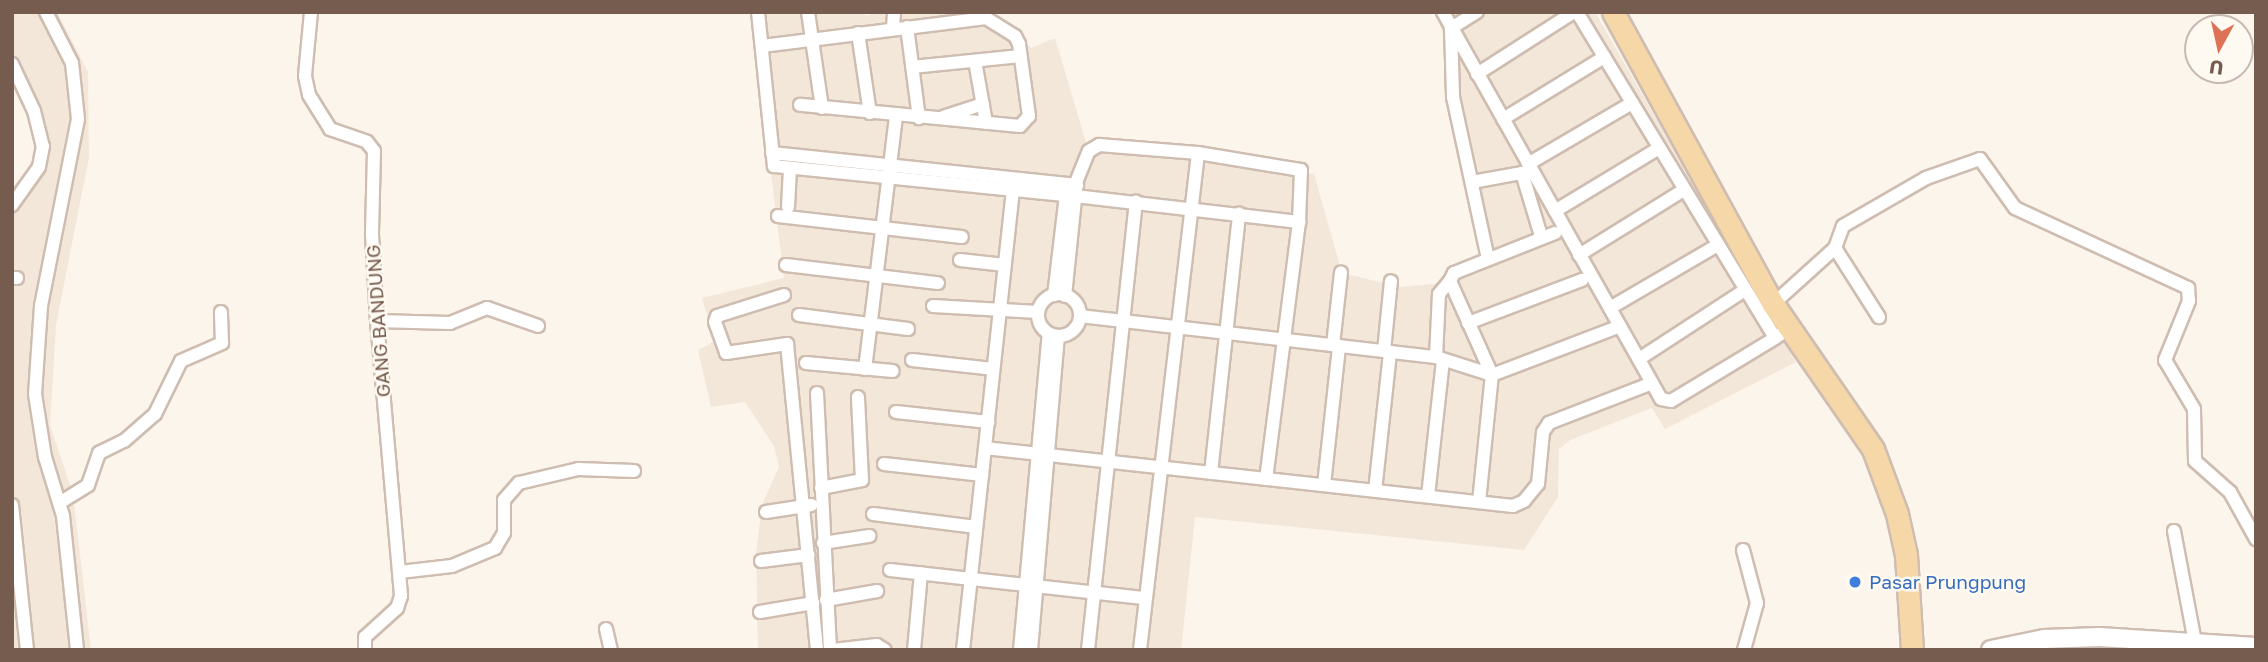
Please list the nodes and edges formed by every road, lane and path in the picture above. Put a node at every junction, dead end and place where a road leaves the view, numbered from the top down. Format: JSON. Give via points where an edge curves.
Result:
{"nodes":[{"id":1,"x":46,"y":12,"type":"edge"},
{"id":2,"x":311,"y":12,"type":"edge"},
{"id":3,"x":758,"y":12,"type":"edge"},
{"id":4,"x":808,"y":12,"type":"edge"},
{"id":5,"x":894,"y":12,"type":"edge"},
{"id":6,"x":1443,"y":12,"type":"edge"},
{"id":7,"x":1477,"y":12,"type":"edge"},
{"id":8,"x":1575,"y":12,"type":"edge"},
{"id":9,"x":1613,"y":12,"type":"edge"},
{"id":10,"x":955,"y":16,"type":"edge"},
{"id":11,"x":907,"y":27,"type":"junction"},
{"id":12,"x":892,"y":28,"type":"junction"},
{"id":13,"x":1451,"y":28,"type":"junction"},
{"id":14,"x":858,"y":33,"type":"junction"},
{"id":15,"x":812,"y":40,"type":"junction"},
{"id":16,"x":762,"y":46,"type":"junction"},
{"id":17,"x":1020,"y":56,"type":"junction"},
{"id":18,"x":1604,"y":57,"type":"junction"},
{"id":19,"x":975,"y":61,"type":"junction"},
{"id":20,"x":12,"y":64,"type":"edge"},
{"id":21,"x":912,"y":67,"type":"junction"},
{"id":22,"x":1477,"y":74,"type":"junction"},
{"id":23,"x":1632,"y":103,"type":"junction"},
{"id":24,"x":983,"y":104,"type":"junction"},
{"id":25,"x":800,"y":105,"type":"dead end"},
{"id":26,"x":822,"y":108,"type":"junction"},
{"id":27,"x":870,"y":113,"type":"junction"},
{"id":28,"x":896,"y":116,"type":"junction"},
{"id":29,"x":919,"y":118,"type":"junction"},
{"id":30,"x":937,"y":119,"type":"junction"},
{"id":31,"x":1503,"y":119,"type":"junction"},
{"id":32,"x":986,"y":123,"type":"junction"},
{"id":33,"x":1659,"y":148,"type":"junction"},
{"id":34,"x":772,"y":153,"type":"junction"},
{"id":35,"x":1198,"y":153,"type":"junction"},
{"id":36,"x":1528,"y":164,"type":"junction"},
{"id":37,"x":790,"y":168,"type":"junction"},
{"id":38,"x":889,"y":172,"type":"junction"},
{"id":39,"x":1472,"y":182,"type":"junction"},
{"id":40,"x":1073,"y":188,"type":"junction"},
{"id":41,"x":1013,"y":190,"type":"junction"},
{"id":42,"x":1684,"y":190,"type":"junction"},
{"id":43,"x":1136,"y":202,"type":"junction"},
{"id":44,"x":12,"y":205,"type":"edge"},
{"id":45,"x":788,"y":206,"type":"dead end"},
{"id":46,"x":1190,"y":208,"type":"junction"},
{"id":47,"x":1555,"y":211,"type":"junction"},
{"id":48,"x":1239,"y":214,"type":"junction"},
{"id":49,"x":778,"y":216,"type":"dead end"},
{"id":50,"x":1299,"y":222,"type":"junction"},
{"id":51,"x":882,"y":228,"type":"junction"},
{"id":52,"x":1556,"y":233,"type":"dead end"},
{"id":53,"x":1541,"y":236,"type":"junction"},
{"id":54,"x":962,"y":237,"type":"dead end"},
{"id":55,"x":1718,"y":245,"type":"junction"},
{"id":56,"x":1835,"y":248,"type":"junction"},
{"id":57,"x":1579,"y":255,"type":"junction"},
{"id":58,"x":1488,"y":259,"type":"junction"},
{"id":59,"x":960,"y":260,"type":"dead end"},
{"id":60,"x":786,"y":265,"type":"dead end"},
{"id":61,"x":1005,"y":265,"type":"junction"},
{"id":62,"x":1341,"y":272,"type":"dead end"},
{"id":63,"x":876,"y":276,"type":"junction"},
{"id":64,"x":1391,"y":281,"type":"dead end"},
{"id":65,"x":1450,"y":281,"type":"junction"},
{"id":66,"x":1582,"y":281,"type":"dead end"},
{"id":67,"x":938,"y":283,"type":"dead end"},
{"id":68,"x":1745,"y":290,"type":"junction"},
{"id":69,"x":783,"y":295,"type":"dead end"},
{"id":70,"x":1059,"y":295,"type":"junction"},
{"id":71,"x":1773,"y":303,"type":"junction"},
{"id":72,"x":933,"y":306,"type":"dead end"},
{"id":73,"x":1610,"y":308,"type":"junction"},
{"id":74,"x":221,"y":312,"type":"dead end"},
{"id":75,"x":1038,"y":312,"type":"junction"},
{"id":76,"x":1000,"y":313,"type":"junction"},
{"id":77,"x":799,"y":315,"type":"dead end"},
{"id":78,"x":1080,"y":316,"type":"junction"},
{"id":79,"x":1879,"y":317,"type":"dead end"},
{"id":80,"x":377,"y":321,"type":"junction"},
{"id":81,"x":1124,"y":323,"type":"junction"},
{"id":82,"x":1468,"y":323,"type":"junction"},
{"id":83,"x":870,"y":324,"type":"junction"},
{"id":84,"x":538,"y":326,"type":"dead end"},
{"id":85,"x":1619,"y":326,"type":"junction"},
{"id":86,"x":1174,"y":328,"type":"junction"},
{"id":87,"x":908,"y":329,"type":"dead end"},
{"id":88,"x":1226,"y":334,"type":"junction"},
{"id":89,"x":1782,"y":334,"type":"junction"},
{"id":90,"x":1054,"y":335,"type":"junction"},
{"id":91,"x":1282,"y":340,"type":"junction"},
{"id":92,"x":1336,"y":346,"type":"junction"},
{"id":93,"x":1387,"y":351,"type":"junction"},
{"id":94,"x":1439,"y":358,"type":"junction"},
{"id":95,"x":1639,"y":359,"type":"junction"},
{"id":96,"x":912,"y":360,"type":"dead end"},
{"id":97,"x":806,"y":363,"type":"dead end"},
{"id":98,"x":865,"y":369,"type":"junction"},
{"id":99,"x":993,"y":369,"type":"junction"},
{"id":100,"x":893,"y":371,"type":"dead end"},
{"id":101,"x":1492,"y":375,"type":"junction"},
{"id":102,"x":1652,"y":383,"type":"junction"},
{"id":103,"x":817,"y":393,"type":"dead end"},
{"id":104,"x":858,"y":397,"type":"dead end"},
{"id":105,"x":896,"y":412,"type":"dead end"},
{"id":106,"x":988,"y":422,"type":"junction"},
{"id":107,"x":985,"y":448,"type":"junction"},
{"id":108,"x":1042,"y":454,"type":"junction"},
{"id":109,"x":1108,"y":462,"type":"junction"},
{"id":110,"x":884,"y":464,"type":"dead end"},
{"id":111,"x":1159,"y":467,"type":"junction"},
{"id":112,"x":634,"y":471,"type":"dead end"},
{"id":113,"x":1211,"y":473,"type":"junction"},
{"id":114,"x":982,"y":475,"type":"junction"},
{"id":115,"x":1266,"y":479,"type":"junction"},
{"id":116,"x":1324,"y":485,"type":"junction"},
{"id":117,"x":821,"y":488,"type":"junction"},
{"id":118,"x":1375,"y":491,"type":"junction"},
{"id":119,"x":1428,"y":496,"type":"junction"},
{"id":120,"x":61,"y":502,"type":"junction"},
{"id":121,"x":1479,"y":502,"type":"junction"},
{"id":122,"x":821,"y":504,"type":"junction"},
{"id":123,"x":12,"y":505,"type":"edge"},
{"id":124,"x":805,"y":506,"type":"junction"},
{"id":125,"x":766,"y":512,"type":"dead end"},
{"id":126,"x":873,"y":514,"type":"dead end"},
{"id":127,"x":14,"y":521,"type":"edge"},
{"id":128,"x":976,"y":527,"type":"junction"},
{"id":129,"x":2174,"y":531,"type":"dead end"},
{"id":130,"x":869,"y":536,"type":"dead end"},
{"id":131,"x":2256,"y":539,"type":"edge"},
{"id":132,"x":823,"y":543,"type":"junction"},
{"id":133,"x":1743,"y":550,"type":"dead end"},
{"id":134,"x":809,"y":555,"type":"junction"},
{"id":135,"x":761,"y":561,"type":"dead end"},
{"id":136,"x":890,"y":570,"type":"dead end"},
{"id":137,"x":400,"y":572,"type":"junction"},
{"id":138,"x":921,"y":573,"type":"junction"},
{"id":139,"x":971,"y":579,"type":"junction"},
{"id":140,"x":1030,"y":585,"type":"junction"},
{"id":141,"x":877,"y":591,"type":"dead end"},
{"id":142,"x":1094,"y":592,"type":"junction"},
{"id":143,"x":1145,"y":598,"type":"junction"},
{"id":144,"x":819,"y":601,"type":"junction"},
{"id":145,"x":760,"y":612,"type":"dead end"},
{"id":146,"x":606,"y":629,"type":"dead end"},
{"id":147,"x":2195,"y":642,"type":"junction"},
{"id":148,"x":2132,"y":644,"type":"edge"},
{"id":149,"x":2160,"y":644,"type":"edge"},
{"id":150,"x":2256,"y":647,"type":"edge"},
{"id":151,"x":27,"y":650,"type":"edge"},
{"id":152,"x":77,"y":650,"type":"edge"},
{"id":153,"x":365,"y":650,"type":"edge"},
{"id":154,"x":611,"y":650,"type":"edge"},
{"id":155,"x":817,"y":650,"type":"edge"},
{"id":156,"x":831,"y":650,"type":"edge"},
{"id":157,"x":885,"y":650,"type":"edge"},
{"id":158,"x":914,"y":650,"type":"edge"},
{"id":159,"x":963,"y":650,"type":"edge"},
{"id":160,"x":1020,"y":650,"type":"edge"},
{"id":161,"x":1031,"y":650,"type":"edge"},
{"id":162,"x":1088,"y":650,"type":"edge"},
{"id":163,"x":1140,"y":650,"type":"edge"},
{"id":164,"x":1744,"y":650,"type":"edge"},
{"id":165,"x":1912,"y":650,"type":"edge"},
{"id":166,"x":1991,"y":650,"type":"edge"}],
"edges":[{"from":1,"to":120,"type":"street","via":[[72,63],[78,92],[74,149],[48,270],[34,367],[38,422]]},
{"from":2,"to":80,"type":"street","name":"GANG BANDUNG","via":[[305,76],[309,95],[330,129],[374,149]]},
{"from":3,"to":16,"type":"street"},
{"from":4,"to":15,"type":"street"},
{"from":5,"to":12,"type":"street"},
{"from":6,"to":13,"type":"street"},
{"from":7,"to":13,"type":"street"},
{"from":8,"to":18,"type":"street"},
{"from":8,"to":22,"type":"street"},
{"from":9,"to":71,"type":"main road"},
{"from":10,"to":11,"type":"street"},
{"from":10,"to":17,"type":"street","via":[[986,18],[1014,36]]},
{"from":11,"to":12,"type":"street"},
{"from":11,"to":21,"type":"street"},
{"from":12,"to":14,"type":"street"},
{"from":13,"to":22,"type":"street"},
{"from":13,"to":39,"type":"street","via":[[1454,97]]},
{"from":14,"to":15,"type":"street"},
{"from":14,"to":27,"type":"street"},
{"from":15,"to":16,"type":"street"},
{"from":15,"to":26,"type":"street"},
{"from":16,"to":34,"type":"street"},
{"from":17,"to":19,"type":"street"},
{"from":17,"to":32,"type":"street","via":[[1028,121],[1020,126]]},
{"from":18,"to":23,"type":"street"},
{"from":18,"to":31,"type":"street"},
{"from":19,"to":21,"type":"street"},
{"from":19,"to":24,"type":"street"},
{"from":20,"to":44,"type":"street","via":[[34,111],[43,146],[38,167]]},
{"from":21,"to":29,"type":"street"},
{"from":22,"to":31,"type":"street"},
{"from":23,"to":33,"type":"street"},
{"from":23,"to":36,"type":"street"},
{"from":24,"to":30,"type":"street"},
{"from":24,"to":32,"type":"street"},
{"from":25,"to":26,"type":"street"},
{"from":26,"to":27,"type":"street"},
{"from":27,"to":28,"type":"street"},
{"from":28,"to":29,"type":"street"},
{"from":28,"to":38,"type":"street"},
{"from":29,"to":30,"type":"street"},
{"from":30,"to":32,"type":"street"},
{"from":31,"to":36,"type":"street"},
{"from":33,"to":42,"type":"street"},
{"from":33,"to":47,"type":"street"},
{"from":34,"to":37,"type":"street","via":[[774,166]]},
{"from":34,"to":38,"type":"street"},
{"from":35,"to":40,"type":"street","via":[[1099,145],[1089,150]]},
{"from":35,"to":46,"type":"street"},
{"from":35,"to":50,"type":"street","via":[[1296,166],[1303,176]]},
{"from":36,"to":47,"type":"street"},
{"from":37,"to":38,"type":"street"},
{"from":37,"to":45,"type":"street"},
{"from":38,"to":40,"type":"street"},
{"from":38,"to":41,"type":"street"},
{"from":38,"to":51,"type":"street"},
{"from":39,"to":53,"type":"street","via":[[1522,173]]},
{"from":39,"to":58,"type":"street"},
{"from":40,"to":41,"type":"street"},
{"from":40,"to":43,"type":"street"},
{"from":40,"to":70,"type":"street"},
{"from":41,"to":61,"type":"street"},
{"from":42,"to":55,"type":"street"},
{"from":42,"to":57,"type":"street"},
{"from":43,"to":46,"type":"street"},
{"from":43,"to":81,"type":"street"},
{"from":46,"to":48,"type":"street"},
{"from":46,"to":86,"type":"street"},
{"from":47,"to":57,"type":"street"},
{"from":48,"to":50,"type":"street"},
{"from":48,"to":88,"type":"street"},
{"from":49,"to":51,"type":"street"},
{"from":50,"to":91,"type":"street"},
{"from":51,"to":54,"type":"street"},
{"from":51,"to":63,"type":"street"},
{"from":52,"to":53,"type":"street"},
{"from":53,"to":58,"type":"street"},
{"from":55,"to":68,"type":"street"},
{"from":55,"to":73,"type":"street"},
{"from":56,"to":71,"type":"street"},
{"from":56,"to":79,"type":"street"},
{"from":56,"to":131,"type":"street","via":[[1843,226],[1926,178],[1980,159],[2015,208],[2188,288],[2189,301],[2165,359],[2193,409],[2192,455],[2230,492]]},
{"from":57,"to":73,"type":"street"},
{"from":58,"to":65,"type":"street","via":[[1454,273]]},
{"from":59,"to":61,"type":"street"},
{"from":60,"to":63,"type":"street"},
{"from":61,"to":76,"type":"street"},
{"from":62,"to":92,"type":"street"},
{"from":63,"to":67,"type":"street"},
{"from":63,"to":83,"type":"street"},
{"from":64,"to":93,"type":"street"},
{"from":65,"to":82,"type":"street"},
{"from":65,"to":94,"type":"street","via":[[1437,300]]},
{"from":66,"to":82,"type":"street"},
{"from":68,"to":89,"type":"street"},
{"from":68,"to":95,"type":"street"},
{"from":69,"to":124,"type":"street","via":[[717,316],[715,321],[726,353],[787,344]]},
{"from":70,"to":75,"type":"street"},
{"from":70,"to":78,"type":"street","via":[[1073,300]]},
{"from":71,"to":89,"type":"main road"},
{"from":72,"to":76,"type":"street"},
{"from":73,"to":85,"type":"street"},
{"from":74,"to":120,"type":"street","via":[[222,343],[181,361],[155,414],[124,441],[99,453],[88,485]]},
{"from":75,"to":76,"type":"street"},
{"from":75,"to":90,"type":"street","via":[[1038,321]]},
{"from":76,"to":99,"type":"street"},
{"from":77,"to":83,"type":"street"},
{"from":78,"to":81,"type":"street"},
{"from":78,"to":90,"type":"street","via":[[1073,330]]},
{"from":80,"to":84,"type":"street","via":[[450,323],[486,308]]},
{"from":80,"to":137,"type":"street","name":"GANG BANDUNG"},
{"from":81,"to":86,"type":"street"},
{"from":81,"to":109,"type":"street"},
{"from":82,"to":101,"type":"street"},
{"from":83,"to":87,"type":"street"},
{"from":83,"to":98,"type":"street"},
{"from":85,"to":95,"type":"street"},
{"from":85,"to":101,"type":"street"},
{"from":86,"to":88,"type":"street"},
{"from":86,"to":111,"type":"street"},
{"from":88,"to":91,"type":"street"},
{"from":88,"to":113,"type":"street"},
{"from":89,"to":102,"type":"street","via":[[1671,401],[1661,399]]},
{"from":89,"to":165,"type":"main road","via":[[1855,418],[1883,473],[1906,555]]},
{"from":90,"to":108,"type":"street"},
{"from":91,"to":92,"type":"street"},
{"from":91,"to":115,"type":"street"},
{"from":92,"to":93,"type":"street"},
{"from":92,"to":116,"type":"street"},
{"from":93,"to":94,"type":"street"},
{"from":93,"to":118,"type":"street"},
{"from":94,"to":101,"type":"street"},
{"from":94,"to":119,"type":"street"},
{"from":95,"to":102,"type":"street"},
{"from":96,"to":99,"type":"street"},
{"from":97,"to":98,"type":"street"},
{"from":98,"to":100,"type":"street"},
{"from":99,"to":106,"type":"street"},
{"from":101,"to":121,"type":"street"},
{"from":102,"to":121,"type":"street","via":[[1549,423],[1543,432],[1540,477],[1524,501],[1513,506]]},
{"from":103,"to":117,"type":"street"},
{"from":104,"to":117,"type":"street","via":[[862,480]]},
{"from":105,"to":106,"type":"street"},
{"from":106,"to":107,"type":"street"},
{"from":107,"to":108,"type":"street"},
{"from":107,"to":114,"type":"street"},
{"from":108,"to":109,"type":"street"},
{"from":108,"to":140,"type":"street"},
{"from":109,"to":111,"type":"street"},
{"from":109,"to":142,"type":"street"},
{"from":110,"to":114,"type":"street"},
{"from":111,"to":113,"type":"street"},
{"from":111,"to":143,"type":"street"},
{"from":112,"to":137,"type":"street","via":[[578,469],[519,483],[504,500],[504,533],[495,548],[452,566]]},
{"from":113,"to":115,"type":"street"},
{"from":114,"to":128,"type":"street"},
{"from":115,"to":116,"type":"street"},
{"from":116,"to":118,"type":"street"},
{"from":117,"to":122,"type":"street"},
{"from":118,"to":119,"type":"street"},
{"from":119,"to":121,"type":"street"},
{"from":120,"to":152,"type":"street"},
{"from":122,"to":124,"type":"street"},
{"from":122,"to":132,"type":"street"},
{"from":123,"to":127,"type":"street"},
{"from":124,"to":125,"type":"street"},
{"from":124,"to":134,"type":"street"},
{"from":126,"to":128,"type":"street"},
{"from":127,"to":151,"type":"street"},
{"from":128,"to":139,"type":"street"},
{"from":129,"to":147,"type":"street"},
{"from":130,"to":132,"type":"street"},
{"from":132,"to":144,"type":"street"},
{"from":133,"to":164,"type":"street","via":[[1757,603]]},
{"from":134,"to":135,"type":"street"},
{"from":134,"to":144,"type":"street"},
{"from":136,"to":138,"type":"street"},
{"from":137,"to":153,"type":"street","name":"GANG BANDUNG","via":[[400,602],[365,637]]},
{"from":138,"to":139,"type":"street"},
{"from":138,"to":158,"type":"street"},
{"from":139,"to":140,"type":"street"},
{"from":139,"to":159,"type":"street"},
{"from":140,"to":142,"type":"street"},
{"from":140,"to":160,"type":"street"},
{"from":140,"to":161,"type":"street"},
{"from":141,"to":144,"type":"street"},
{"from":142,"to":143,"type":"street"},
{"from":142,"to":162,"type":"street"},
{"from":143,"to":163,"type":"street"},
{"from":144,"to":145,"type":"street"},
{"from":144,"to":155,"type":"street"},
{"from":144,"to":156,"type":"street"},
{"from":146,"to":154,"type":"street"},
{"from":147,"to":149,"type":"main road"},
{"from":147,"to":150,"type":"main road"},
{"from":148,"to":149,"type":"main road"},
{"from":148,"to":166,"type":"main road","via":[[2062,638]]},
{"from":156,"to":157,"type":"street","via":[[877,645]]}]}
